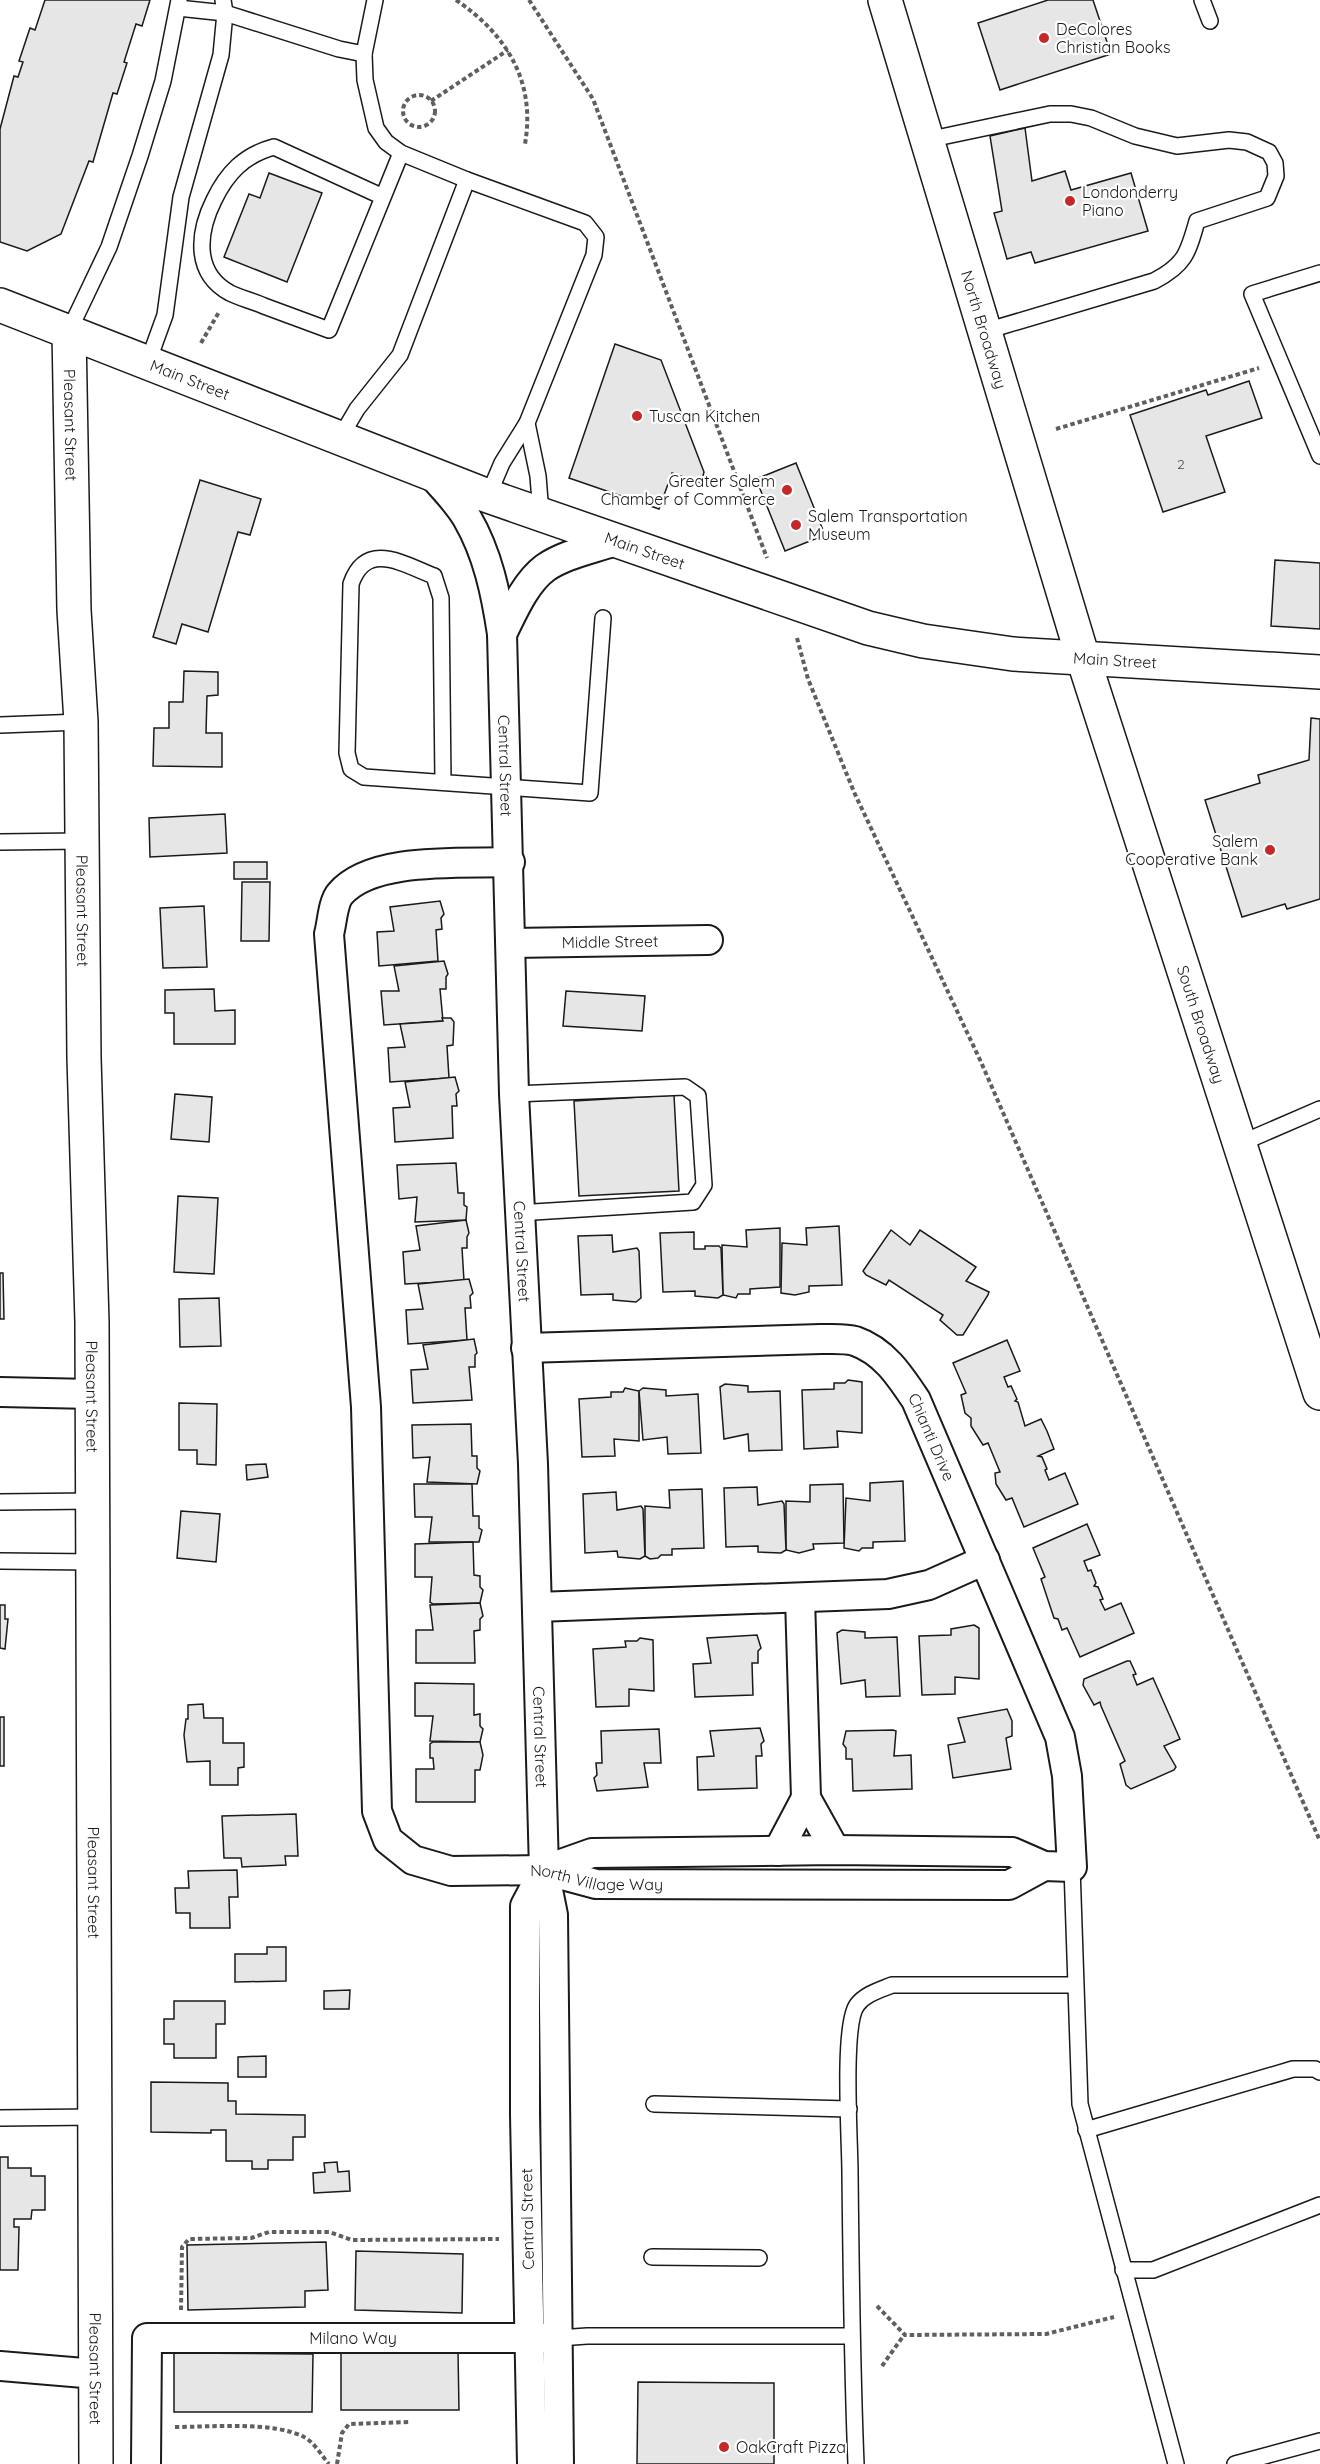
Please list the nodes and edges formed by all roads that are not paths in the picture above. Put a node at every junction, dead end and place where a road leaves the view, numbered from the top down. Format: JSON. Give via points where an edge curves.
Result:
{"nodes":[{"id":1,"x":375,"y":0,"type":"edge"},
{"id":2,"x":885,"y":0,"type":"edge"},
{"id":3,"x":1202,"y":0,"type":"edge"},
{"id":4,"x":178,"y":4,"type":"edge"},
{"id":5,"x":224,"y":7,"type":"edge"},
{"id":6,"x":1210,"y":21,"type":"dead end"},
{"id":7,"x":364,"y":54,"type":"junction"},
{"id":8,"x":927,"y":140,"type":"junction"},
{"id":9,"x":401,"y":153,"type":"junction"},
{"id":10,"x":467,"y":180,"type":"junction"},
{"id":11,"x":381,"y":196,"type":"junction"},
{"id":12,"x":1320,"y":273,"type":"edge"},
{"id":13,"x":0,"y":305,"type":"edge"},
{"id":14,"x":69,"y":331,"type":"junction"},
{"id":15,"x":986,"y":331,"type":"junction"},
{"id":16,"x":148,"y":362,"type":"junction"},
{"id":17,"x":528,"y":423,"type":"junction"},
{"id":18,"x":340,"y":438,"type":"junction"},
{"id":19,"x":1320,"y":456,"type":"edge"},
{"id":20,"x":432,"y":474,"type":"junction"},
{"id":21,"x":488,"y":496,"type":"junction"},
{"id":22,"x":541,"y":514,"type":"junction"},
{"id":23,"x":615,"y":541,"type":"junction"},
{"id":24,"x":603,"y":618,"type":"dead end"},
{"id":25,"x":502,"y":634,"type":"junction"},
{"id":26,"x":1083,"y":658,"type":"junction"},
{"id":27,"x":1320,"y":672,"type":"edge"},
{"id":28,"x":81,"y":722,"type":"junction"},
{"id":29,"x":0,"y":725,"type":"edge"},
{"id":30,"x":444,"y":782,"type":"junction"},
{"id":31,"x":508,"y":788,"type":"junction"},
{"id":32,"x":82,"y":841,"type":"junction"},
{"id":33,"x":0,"y":842,"type":"edge"},
{"id":34,"x":510,"y":862,"type":"junction"},
{"id":35,"x":708,"y":940,"type":"dead end"},
{"id":36,"x":511,"y":943,"type":"junction"},
{"id":37,"x":514,"y":1094,"type":"junction"},
{"id":38,"x":1320,"y":1109,"type":"edge"},
{"id":39,"x":1239,"y":1144,"type":"junction"},
{"id":40,"x":518,"y":1213,"type":"junction"},
{"id":41,"x":526,"y":1348,"type":"junction"},
{"id":42,"x":1315,"y":1356,"type":"edge"},
{"id":43,"x":0,"y":1392,"type":"edge"},
{"id":44,"x":1320,"y":1393,"type":"edge"},
{"id":45,"x":92,"y":1394,"type":"junction"},
{"id":46,"x":93,"y":1501,"type":"junction"},
{"id":47,"x":0,"y":1502,"type":"edge"},
{"id":48,"x":986,"y":1560,"type":"junction"},
{"id":49,"x":0,"y":1562,"type":"edge"},
{"id":50,"x":94,"y":1562,"type":"junction"},
{"id":51,"x":800,"y":1598,"type":"junction"},
{"id":52,"x":537,"y":1607,"type":"junction"},
{"id":53,"x":806,"y":1798,"type":"junction"},
{"id":54,"x":835,"y":1850,"type":"junction"},
{"id":55,"x":778,"y":1851,"type":"junction"},
{"id":56,"x":1044,"y":1866,"type":"junction"},
{"id":57,"x":1072,"y":1868,"type":"junction"},
{"id":58,"x":544,"y":1870,"type":"junction"},
{"id":59,"x":1074,"y":1985,"type":"junction"},
{"id":60,"x":1320,"y":2072,"type":"edge"},
{"id":61,"x":654,"y":2104,"type":"dead end"},
{"id":62,"x":849,"y":2109,"type":"junction"},
{"id":63,"x":96,"y":2117,"type":"junction"},
{"id":64,"x":0,"y":2118,"type":"edge"},
{"id":65,"x":1086,"y":2130,"type":"junction"},
{"id":66,"x":1320,"y":2205,"type":"edge"},
{"id":67,"x":652,"y":2257,"type":"dead end"},
{"id":68,"x":759,"y":2259,"type":"dead end"},
{"id":69,"x":1123,"y":2270,"type":"junction"},
{"id":70,"x":851,"y":2336,"type":"junction"},
{"id":71,"x":530,"y":2338,"type":"junction"},
{"id":72,"x":559,"y":2338,"type":"junction"},
{"id":73,"x":0,"y":2366,"type":"edge"},
{"id":74,"x":96,"y":2373,"type":"junction"},
{"id":75,"x":1320,"y":2441,"type":"edge"},
{"id":76,"x":96,"y":2464,"type":"edge"},
{"id":77,"x":146,"y":2464,"type":"edge"},
{"id":78,"x":531,"y":2464,"type":"edge"},
{"id":79,"x":559,"y":2464,"type":"edge"},
{"id":80,"x":856,"y":2464,"type":"edge"},
{"id":81,"x":1176,"y":2464,"type":"edge"},
{"id":82,"x":1235,"y":2464,"type":"edge"}],
"edges":[{"from":1,"to":7,"type":"lane"},
{"from":2,"to":8,"type":"main road","name":"North Broadway"},
{"from":3,"to":6,"type":"lane"},
{"from":4,"to":5,"type":"lane"},
{"from":4,"to":14,"type":"lane","via":[[163,81],[140,156],[109,247]]},
{"from":5,"to":7,"type":"lane","via":[[339,49]]},
{"from":5,"to":16,"type":"lane","via":[[221,55],[181,197],[165,315]]},
{"from":7,"to":9,"type":"lane","via":[[364,80],[376,128]]},
{"from":8,"to":15,"type":"main road","name":"North Broadway"},
{"from":8,"to":15,"type":"lane","via":[[1050,114],[1071,114],[1177,146],[1247,142],[1269,152],[1275,163],[1276,176],[1267,198],[1197,221],[1182,262],[1171,272],[1154,281]]},
{"from":9,"to":10,"type":"lane"},
{"from":9,"to":11,"type":"lane"},
{"from":10,"to":17,"type":"lane","via":[[585,223],[596,237],[594,255]]},
{"from":10,"to":18,"type":"lane","via":[[400,355],[357,409]]},
{"from":11,"to":11,"type":"lane","via":[[329,330],[229,292],[212,278],[202,262],[201,241],[209,210],[221,185],[254,152],[274,147]]},
{"from":12,"to":19,"type":"lane","via":[[1252,294]]},
{"from":13,"to":14,"type":"main road","name":"Main Street"},
{"from":14,"to":16,"type":"main road","name":"Main Street"},
{"from":14,"to":28,"type":"main road","name":"Pleasant Street","via":[[74,610]]},
{"from":15,"to":26,"type":"main road","name":"North Broadway"},
{"from":16,"to":18,"type":"main road","name":"Main Street"},
{"from":17,"to":21,"type":"lane","via":[[502,464]]},
{"from":17,"to":22,"type":"lane"},
{"from":18,"to":20,"type":"main road","name":"Main Street"},
{"from":20,"to":21,"type":"main road","name":"Main Street"},
{"from":20,"to":25,"type":"street","name":"Central Street","via":[[467,517],[484,555]]},
{"from":21,"to":22,"type":"main road","name":"Main Street"},
{"from":22,"to":23,"type":"main road","name":"Main Street"},
{"from":23,"to":25,"type":"street","name":"Central Street","via":[[544,569],[517,603]]},
{"from":23,"to":26,"type":"main road","name":"Main Street","via":[[868,628],[923,641],[1013,654]]},
{"from":24,"to":31,"type":"lane","via":[[590,794]]},
{"from":25,"to":31,"type":"street","name":"Central Street"},
{"from":26,"to":27,"type":"main road","name":"Main Street"},
{"from":26,"to":39,"type":"main road","name":"South Broadway"},
{"from":28,"to":29,"type":"lane"},
{"from":28,"to":32,"type":"main road","name":"Pleasant Street"},
{"from":30,"to":30,"type":"lane","via":[[364,777],[351,769],[347,753],[351,584],[356,570],[369,560],[386,558],[434,576],[441,598]]},
{"from":30,"to":31,"type":"lane"},
{"from":31,"to":34,"type":"street","name":"Central Street"},
{"from":32,"to":33,"type":"lane"},
{"from":32,"to":45,"type":"main road","name":"Pleasant Street"},
{"from":34,"to":36,"type":"street","name":"Central Street"},
{"from":34,"to":58,"type":"street","via":[[389,867],[360,878],[339,895],[329,934],[366,1407],[377,1811],[388,1840],[413,1860],[451,1871]]},
{"from":35,"to":36,"type":"street","name":"Middle Street"},
{"from":36,"to":37,"type":"street","name":"Central Street"},
{"from":37,"to":40,"type":"street","name":"Central Street"},
{"from":37,"to":40,"type":"lane","via":[[686,1087],[698,1096],[704,1185],[693,1202]]},
{"from":38,"to":39,"type":"lane"},
{"from":39,"to":42,"type":"main road","name":"South Broadway"},
{"from":40,"to":41,"type":"street","name":"Central Street"},
{"from":41,"to":48,"type":"street","name":"Chianti Drive","via":[[854,1341],[881,1355],[916,1400]]},
{"from":41,"to":52,"type":"street","name":"Central Street"},
{"from":42,"to":44,"type":"main road","name":"South Broadway"},
{"from":43,"to":45,"type":"street"},
{"from":45,"to":46,"type":"main road","name":"Pleasant Street"},
{"from":46,"to":47,"type":"lane"},
{"from":46,"to":50,"type":"main road","name":"Pleasant Street"},
{"from":48,"to":51,"type":"street","via":[[929,1585],[888,1594]]},
{"from":48,"to":57,"type":"street","name":"Chianti Drive","via":[[1060,1737],[1067,1776]]},
{"from":49,"to":50,"type":"lane"},
{"from":50,"to":63,"type":"main road","name":"Pleasant Street"},
{"from":51,"to":52,"type":"street"},
{"from":51,"to":53,"type":"street"},
{"from":52,"to":58,"type":"street","name":"Central Street"},
{"from":53,"to":54,"type":"street"},
{"from":53,"to":55,"type":"street"},
{"from":54,"to":55,"type":"street","name":"North Village Way"},
{"from":54,"to":56,"type":"street","name":"North Village Way","via":[[1012,1852]]},
{"from":55,"to":58,"type":"street","name":"North Village Way","via":[[592,1853]]},
{"from":56,"to":57,"type":"street","name":"North Village Way"},
{"from":56,"to":58,"type":"street","name":"North Village Way","via":[[1009,1885],[596,1884]]},
{"from":57,"to":59,"type":"lane"},
{"from":58,"to":71,"type":"street","name":"Central Street","via":[[525,1906]]},
{"from":58,"to":72,"type":"street","name":"Central Street","via":[[553,1915]]},
{"from":59,"to":62,"type":"lane","via":[[892,1985],[871,1994],[856,2006],[851,2023]]},
{"from":59,"to":65,"type":"lane","via":[[1077,2078]]},
{"from":60,"to":65,"type":"lane","via":[[1293,2069]]},
{"from":61,"to":62,"type":"lane"},
{"from":62,"to":70,"type":"lane"},
{"from":63,"to":64,"type":"lane"},
{"from":63,"to":74,"type":"main road","name":"Pleasant Street"},
{"from":65,"to":69,"type":"lane"},
{"from":66,"to":69,"type":"lane","via":[[1153,2270]]},
{"from":67,"to":68,"type":"lane"},
{"from":69,"to":81,"type":"lane"},
{"from":70,"to":72,"type":"lane"},
{"from":70,"to":80,"type":"lane"},
{"from":71,"to":72,"type":"street","name":"Milano Way"},
{"from":71,"to":77,"type":"street","name":"Milano Way","via":[[147,2338]]},
{"from":71,"to":78,"type":"street","name":"Central Street"},
{"from":72,"to":79,"type":"street","name":"Central Street"},
{"from":73,"to":74,"type":"street"},
{"from":74,"to":76,"type":"main road","name":"Pleasant Street"},
{"from":75,"to":82,"type":"lane"}]}
